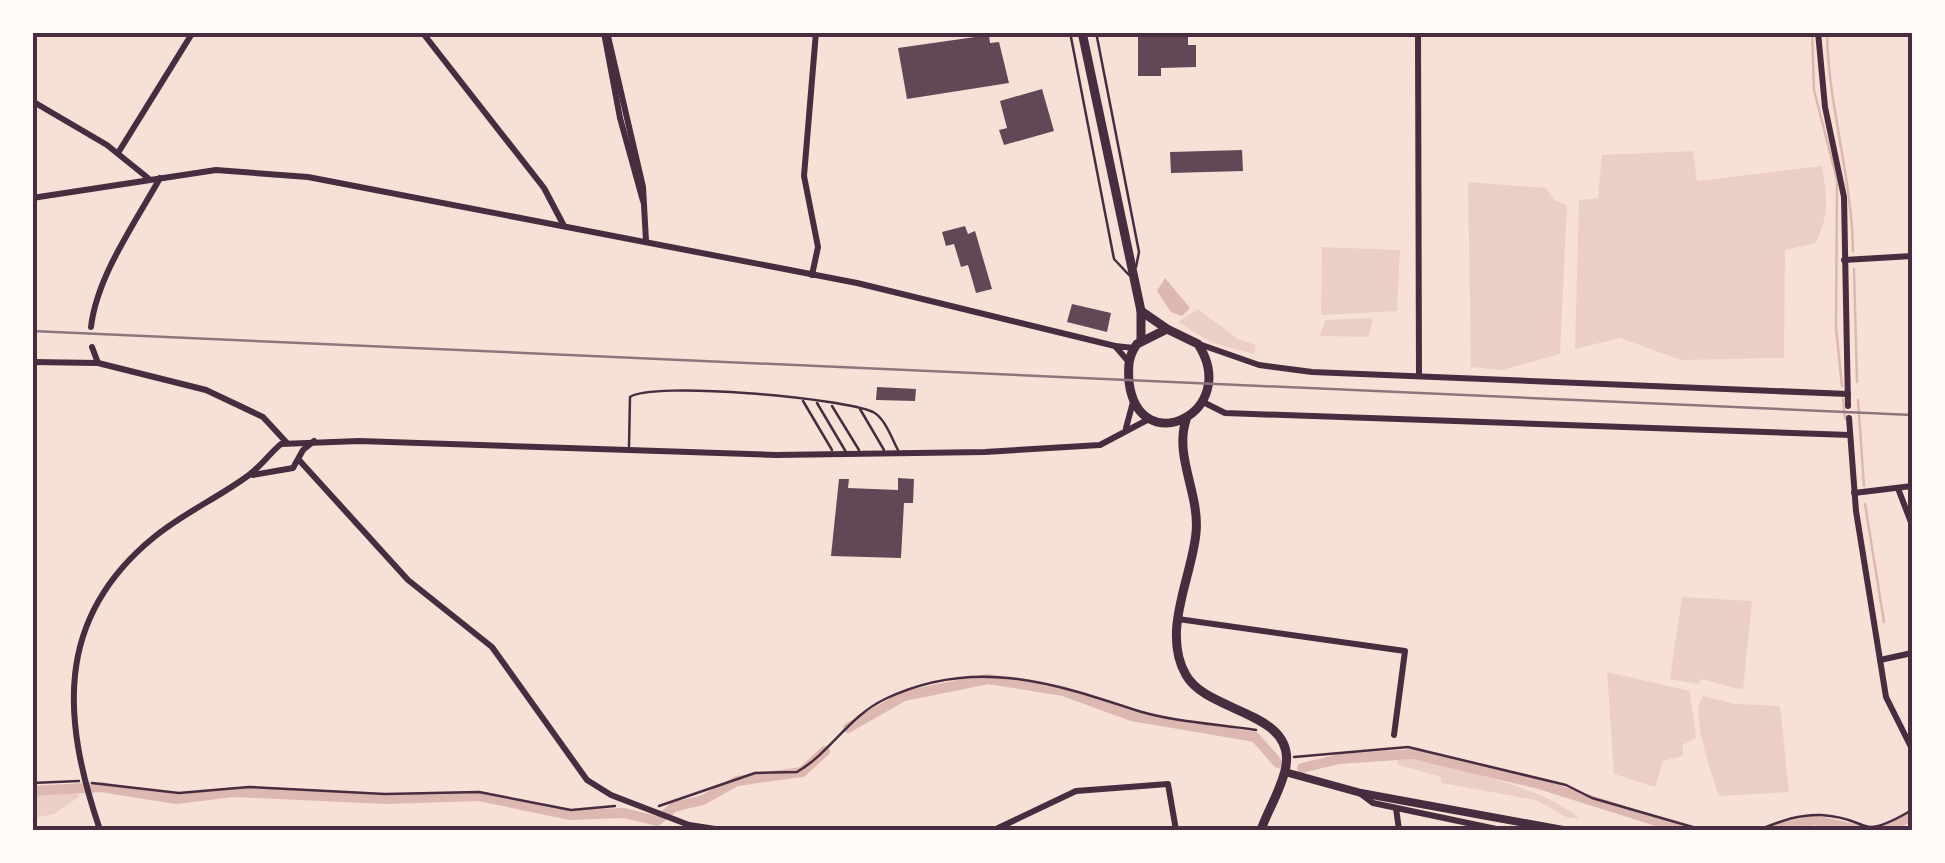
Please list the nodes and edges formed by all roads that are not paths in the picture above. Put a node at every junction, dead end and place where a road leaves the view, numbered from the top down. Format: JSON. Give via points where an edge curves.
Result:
{"nodes":[{"id":1,"x":193,"y":32,"type":"edge"},
{"id":2,"x":422,"y":32,"type":"edge"},
{"id":3,"x":606,"y":32,"type":"edge"},
{"id":4,"x":816,"y":32,"type":"edge"},
{"id":5,"x":1070,"y":32,"type":"edge"},
{"id":6,"x":1082,"y":32,"type":"edge"},
{"id":7,"x":1096,"y":32,"type":"edge"},
{"id":8,"x":1418,"y":32,"type":"edge"},
{"id":9,"x":1818,"y":32,"type":"edge"},
{"id":10,"x":32,"y":101,"type":"edge"},
{"id":11,"x":118,"y":153,"type":"junction"},
{"id":12,"x":161,"y":178,"type":"junction"},
{"id":13,"x":150,"y":179,"type":"junction"},
{"id":14,"x":32,"y":198,"type":"edge"},
{"id":15,"x":563,"y":224,"type":"junction"},
{"id":16,"x":646,"y":241,"type":"junction"},
{"id":17,"x":1912,"y":256,"type":"edge"},
{"id":18,"x":1844,"y":260,"type":"junction"},
{"id":19,"x":812,"y":275,"type":"junction"},
{"id":20,"x":1131,"y":276,"type":"junction"},
{"id":21,"x":1141,"y":311,"type":"junction"},
{"id":22,"x":91,"y":328,"type":"dead end"},
{"id":23,"x":1167,"y":329,"type":"junction"},
{"id":24,"x":1138,"y":344,"type":"junction"},
{"id":25,"x":1198,"y":344,"type":"junction"},
{"id":26,"x":1115,"y":346,"type":"junction"},
{"id":27,"x":92,"y":347,"type":"dead end"},
{"id":28,"x":1226,"y":352,"type":"junction"},
{"id":29,"x":1128,"y":361,"type":"junction"},
{"id":30,"x":32,"y":362,"type":"edge"},
{"id":31,"x":98,"y":363,"type":"junction"},
{"id":32,"x":1208,"y":364,"type":"junction"},
{"id":33,"x":1419,"y":376,"type":"junction"},
{"id":34,"x":1848,"y":394,"type":"junction"},
{"id":35,"x":802,"y":400,"type":"junction"},
{"id":36,"x":1134,"y":400,"type":"junction"},
{"id":37,"x":817,"y":402,"type":"junction"},
{"id":38,"x":1204,"y":402,"type":"junction"},
{"id":39,"x":831,"y":404,"type":"junction"},
{"id":40,"x":1848,"y":406,"type":"dead end"},
{"id":41,"x":860,"y":409,"type":"junction"},
{"id":42,"x":1849,"y":418,"type":"dead end"},
{"id":43,"x":1154,"y":420,"type":"junction"},
{"id":44,"x":1186,"y":420,"type":"junction"},
{"id":45,"x":271,"y":425,"type":"junction"},
{"id":46,"x":1125,"y":430,"type":"junction"},
{"id":47,"x":1850,"y":434,"type":"junction"},
{"id":48,"x":316,"y":441,"type":"junction"},
{"id":49,"x":289,"y":444,"type":"junction"},
{"id":50,"x":1182,"y":445,"type":"junction"},
{"id":51,"x":274,"y":450,"type":"junction"},
{"id":52,"x":859,"y":451,"type":"junction"},
{"id":53,"x":629,"y":452,"type":"junction"},
{"id":54,"x":846,"y":452,"type":"junction"},
{"id":55,"x":884,"y":452,"type":"junction"},
{"id":56,"x":899,"y":452,"type":"junction"},
{"id":57,"x":834,"y":453,"type":"junction"},
{"id":58,"x":299,"y":457,"type":"junction"},
{"id":59,"x":278,"y":468,"type":"junction"},
{"id":60,"x":248,"y":476,"type":"junction"},
{"id":61,"x":1912,"y":486,"type":"edge"},
{"id":62,"x":1899,"y":490,"type":"junction"},
{"id":63,"x":1854,"y":493,"type":"junction"},
{"id":64,"x":1912,"y":525,"type":"edge"},
{"id":65,"x":1178,"y":619,"type":"junction"},
{"id":66,"x":1912,"y":654,"type":"edge"},
{"id":67,"x":1880,"y":660,"type":"junction"},
{"id":68,"x":1394,"y":735,"type":"dead end"},
{"id":69,"x":1912,"y":750,"type":"edge"},
{"id":70,"x":1284,"y":772,"type":"junction"},
{"id":71,"x":1360,"y":793,"type":"junction"},
{"id":72,"x":1396,"y":808,"type":"junction"},
{"id":73,"x":1485,"y":829,"type":"edge"},
{"id":74,"x":100,"y":830,"type":"edge"},
{"id":75,"x":722,"y":830,"type":"edge"},
{"id":76,"x":994,"y":830,"type":"edge"},
{"id":77,"x":1176,"y":830,"type":"edge"},
{"id":78,"x":1262,"y":830,"type":"edge"},
{"id":79,"x":1399,"y":830,"type":"edge"},
{"id":80,"x":1500,"y":830,"type":"edge"},
{"id":81,"x":1564,"y":830,"type":"edge"}],
"edges":[{"from":1,"to":11,"type":"street"},
{"from":2,"to":15,"type":"street","via":[[544,188]]},
{"from":3,"to":16,"type":"street","via":[[645,207]]},
{"from":4,"to":19,"type":"street","via":[[804,176],[818,247]]},
{"from":5,"to":20,"type":"lane","via":[[1114,259]]},
{"from":6,"to":20,"type":"main road"},
{"from":7,"to":20,"type":"lane","via":[[1139,255]]},
{"from":8,"to":33,"type":"street"},
{"from":9,"to":18,"type":"street","via":[[1824,107],[1844,198]]},
{"from":10,"to":11,"type":"street"},
{"from":11,"to":13,"type":"street"},
{"from":12,"to":13,"type":"street"},
{"from":12,"to":15,"type":"street","via":[[265,171]]},
{"from":12,"to":22,"type":"street","via":[[108,275]]},
{"from":13,"to":14,"type":"street"},
{"from":15,"to":16,"type":"street"},
{"from":16,"to":19,"type":"street"},
{"from":17,"to":18,"type":"street"},
{"from":18,"to":34,"type":"street"},
{"from":19,"to":26,"type":"street"},
{"from":20,"to":21,"type":"main road"},
{"from":21,"to":23,"type":"main road"},
{"from":21,"to":24,"type":"main road"},
{"from":23,"to":24,"type":"main road"},
{"from":23,"to":25,"type":"main road"},
{"from":24,"to":26,"type":"street"},
{"from":24,"to":29,"type":"main road"},
{"from":25,"to":28,"type":"street"},
{"from":25,"to":32,"type":"main road"},
{"from":26,"to":29,"type":"street"},
{"from":27,"to":31,"type":"street"},
{"from":28,"to":32,"type":"street"},
{"from":28,"to":33,"type":"street","via":[[1286,370]]},
{"from":29,"to":36,"type":"main road"},
{"from":30,"to":31,"type":"street"},
{"from":31,"to":45,"type":"street","via":[[206,390]]},
{"from":32,"to":38,"type":"main road"},
{"from":33,"to":34,"type":"street"},
{"from":34,"to":40,"type":"street"},
{"from":35,"to":37,"type":"lane"},
{"from":35,"to":53,"type":"lane","via":[[782,394],[637,392],[628,406]]},
{"from":35,"to":57,"type":"lane"},
{"from":36,"to":43,"type":"main road"},
{"from":36,"to":46,"type":"street"},
{"from":37,"to":39,"type":"lane"},
{"from":37,"to":54,"type":"lane"},
{"from":38,"to":44,"type":"main road"},
{"from":38,"to":47,"type":"street","via":[[1225,413]]},
{"from":39,"to":41,"type":"lane"},
{"from":39,"to":52,"type":"lane"},
{"from":41,"to":55,"type":"lane"},
{"from":41,"to":56,"type":"lane","via":[[878,416]]},
{"from":42,"to":47,"type":"street"},
{"from":43,"to":44,"type":"main road"},
{"from":43,"to":46,"type":"street"},
{"from":43,"to":50,"type":"main road"},
{"from":44,"to":50,"type":"main road"},
{"from":45,"to":49,"type":"street"},
{"from":45,"to":51,"type":"street"},
{"from":46,"to":56,"type":"street","via":[[1085,447]]},
{"from":47,"to":63,"type":"street"},
{"from":48,"to":49,"type":"street"},
{"from":48,"to":53,"type":"street"},
{"from":48,"to":58,"type":"street"},
{"from":49,"to":51,"type":"street"},
{"from":49,"to":58,"type":"street"},
{"from":50,"to":65,"type":"main road","via":[[1197,523]]},
{"from":51,"to":59,"type":"street"},
{"from":51,"to":60,"type":"street"},
{"from":52,"to":54,"type":"street"},
{"from":52,"to":55,"type":"street"},
{"from":53,"to":57,"type":"street"},
{"from":54,"to":57,"type":"street"},
{"from":55,"to":56,"type":"street"},
{"from":58,"to":59,"type":"street","via":[[293,468]]},
{"from":58,"to":75,"type":"street","via":[[398,571],[492,646],[587,780]]},
{"from":59,"to":60,"type":"street"},
{"from":60,"to":74,"type":"street","via":[[152,539],[100,602],[75,671],[72,724]]},
{"from":61,"to":62,"type":"street"},
{"from":62,"to":63,"type":"street"},
{"from":62,"to":64,"type":"street"},
{"from":63,"to":67,"type":"street"},
{"from":65,"to":68,"type":"street","via":[[1405,651]]},
{"from":65,"to":70,"type":"main road","via":[[1178,653],[1188,680],[1210,700],[1276,732],[1286,754]]},
{"from":66,"to":67,"type":"street"},
{"from":67,"to":69,"type":"street","via":[[1886,697]]},
{"from":70,"to":71,"type":"street"},
{"from":70,"to":78,"type":"main road"},
{"from":71,"to":72,"type":"street"},
{"from":71,"to":81,"type":"street"},
{"from":72,"to":73,"type":"street"},
{"from":72,"to":79,"type":"street"},
{"from":73,"to":80,"type":"street"},
{"from":76,"to":77,"type":"street","via":[[1076,790],[1168,784]]}]}
